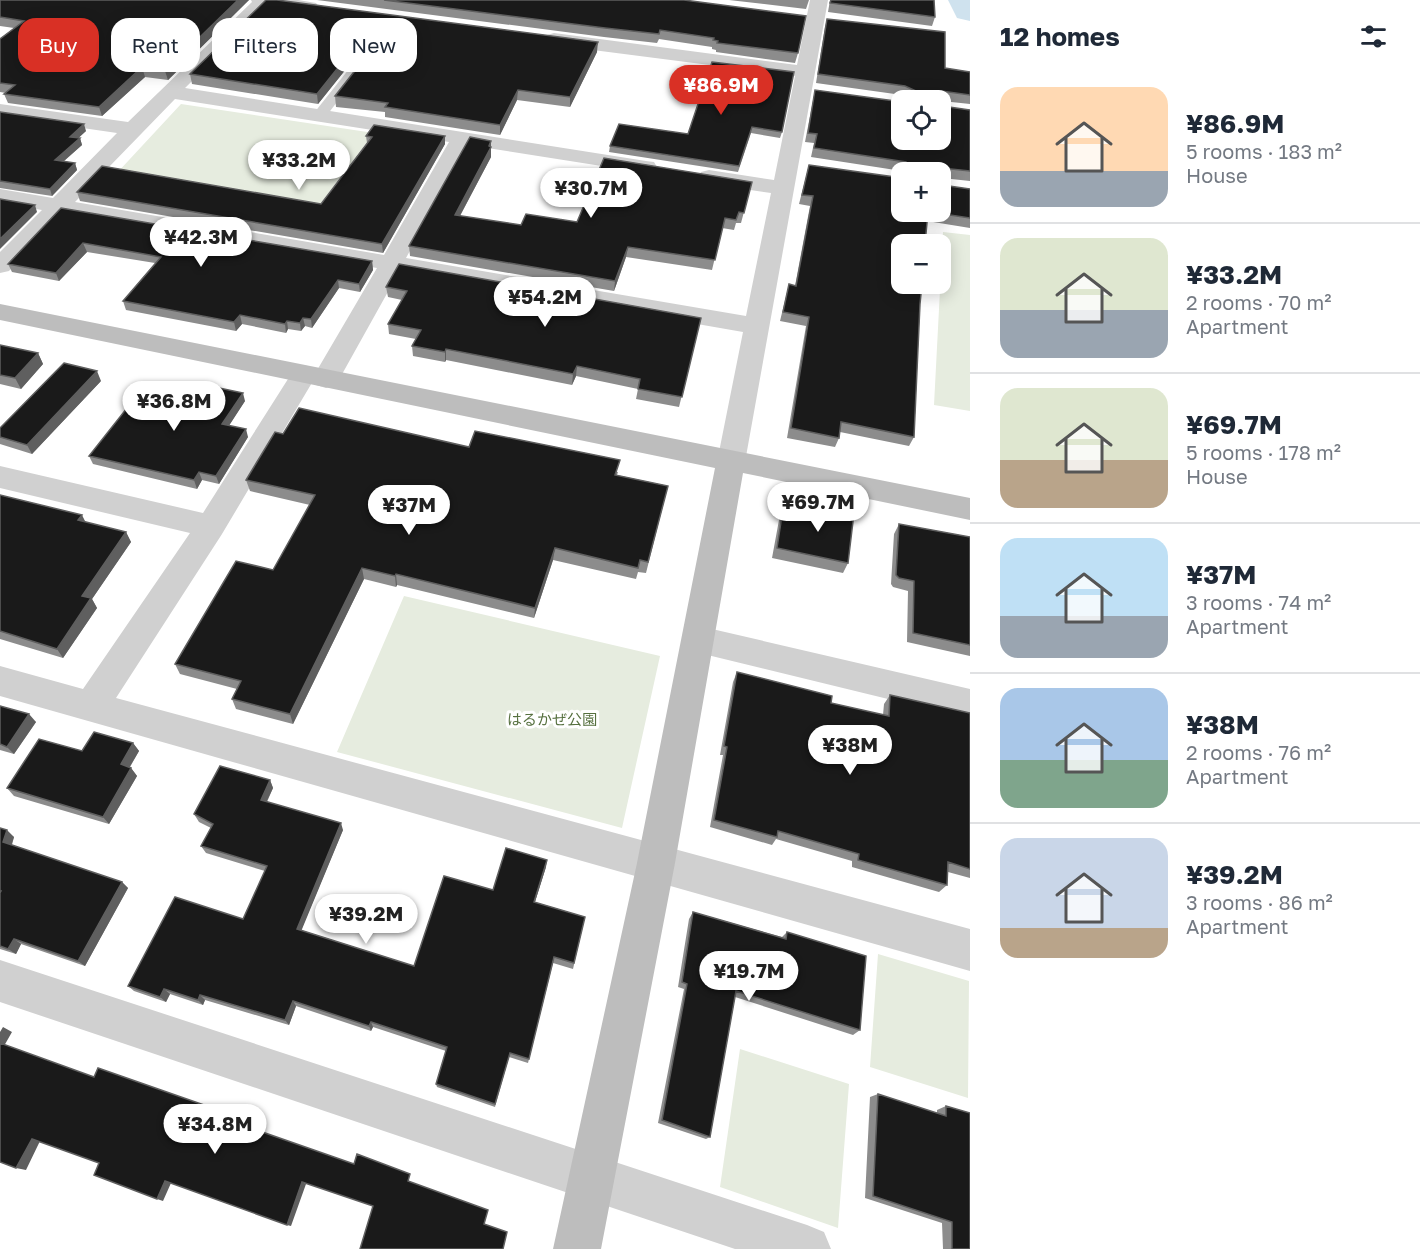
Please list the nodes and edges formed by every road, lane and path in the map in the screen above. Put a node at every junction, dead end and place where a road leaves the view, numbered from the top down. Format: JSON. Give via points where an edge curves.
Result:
{"nodes":[{"id":1,"x":263,"y":0,"type":"edge"},
{"id":2,"x":323,"y":8,"type":"edge"},
{"id":3,"x":817,"y":13,"type":"edge"},
{"id":4,"x":534,"y":36,"type":"edge"},
{"id":5,"x":353,"y":72,"type":"edge"},
{"id":6,"x":811,"y":84,"type":"junction"},
{"id":7,"x":171,"y":92,"type":"junction"},
{"id":8,"x":0,"y":110,"type":"edge"},
{"id":9,"x":319,"y":116,"type":"junction"},
{"id":10,"x":133,"y":129,"type":"junction"},
{"id":11,"x":462,"y":138,"type":"junction"},
{"id":12,"x":669,"y":170,"type":"edge"},
{"id":13,"x":692,"y":174,"type":"edge"},
{"id":14,"x":783,"y":188,"type":"junction"},
{"id":15,"x":0,"y":196,"type":"edge"},
{"id":16,"x":58,"y":206,"type":"junction"},
{"id":17,"x":391,"y":262,"type":"junction"},
{"id":18,"x":0,"y":266,"type":"edge"},
{"id":19,"x":0,"y":312,"type":"edge"},
{"id":20,"x":757,"y":326,"type":"junction"},
{"id":21,"x":315,"y":376,"type":"junction"},
{"id":22,"x":731,"y":462,"type":"junction"},
{"id":23,"x":0,"y":477,"type":"edge"},
{"id":24,"x":970,"y":509,"type":"edge"},
{"id":25,"x":211,"y":526,"type":"junction"},
{"id":26,"x":699,"y":640,"type":"junction"},
{"id":27,"x":0,"y":681,"type":"edge"},
{"id":28,"x":970,"y":704,"type":"edge"},
{"id":29,"x":91,"y":706,"type":"junction"},
{"id":30,"x":656,"y":863,"type":"junction"},
{"id":31,"x":970,"y":950,"type":"edge"},
{"id":32,"x":0,"y":981,"type":"edge"},
{"id":33,"x":592,"y":1178,"type":"junction"},
{"id":34,"x":577,"y":1249,"type":"edge"},
{"id":35,"x":807,"y":1249,"type":"edge"}],
"edges":[{"from":1,"to":2,"type":"street"},
{"from":1,"to":7,"type":"street"},
{"from":3,"to":6,"type":"street"},
{"from":4,"to":6,"type":"street"},
{"from":5,"to":9,"type":"lane"},
{"from":6,"to":14,"type":"street","via":[[799,165]]},
{"from":7,"to":9,"type":"street"},
{"from":7,"to":10,"type":"street"},
{"from":8,"to":10,"type":"street"},
{"from":9,"to":11,"type":"street"},
{"from":10,"to":16,"type":"street"},
{"from":11,"to":12,"type":"street"},
{"from":11,"to":17,"type":"street"},
{"from":13,"to":14,"type":"street"},
{"from":14,"to":20,"type":"street"},
{"from":15,"to":16,"type":"street"},
{"from":16,"to":17,"type":"street"},
{"from":16,"to":18,"type":"street"},
{"from":17,"to":20,"type":"street"},
{"from":17,"to":21,"type":"street"},
{"from":19,"to":21,"type":"street"},
{"from":20,"to":22,"type":"street"},
{"from":21,"to":22,"type":"street"},
{"from":21,"to":25,"type":"street"},
{"from":22,"to":24,"type":"street"},
{"from":22,"to":26,"type":"street"},
{"from":23,"to":25,"type":"street"},
{"from":25,"to":29,"type":"street"},
{"from":26,"to":28,"type":"street"},
{"from":26,"to":30,"type":"street"},
{"from":27,"to":29,"type":"street"},
{"from":29,"to":30,"type":"street"},
{"from":30,"to":31,"type":"street"},
{"from":30,"to":33,"type":"street"},
{"from":32,"to":33,"type":"street"},
{"from":33,"to":34,"type":"street"},
{"from":33,"to":35,"type":"street"}]}
